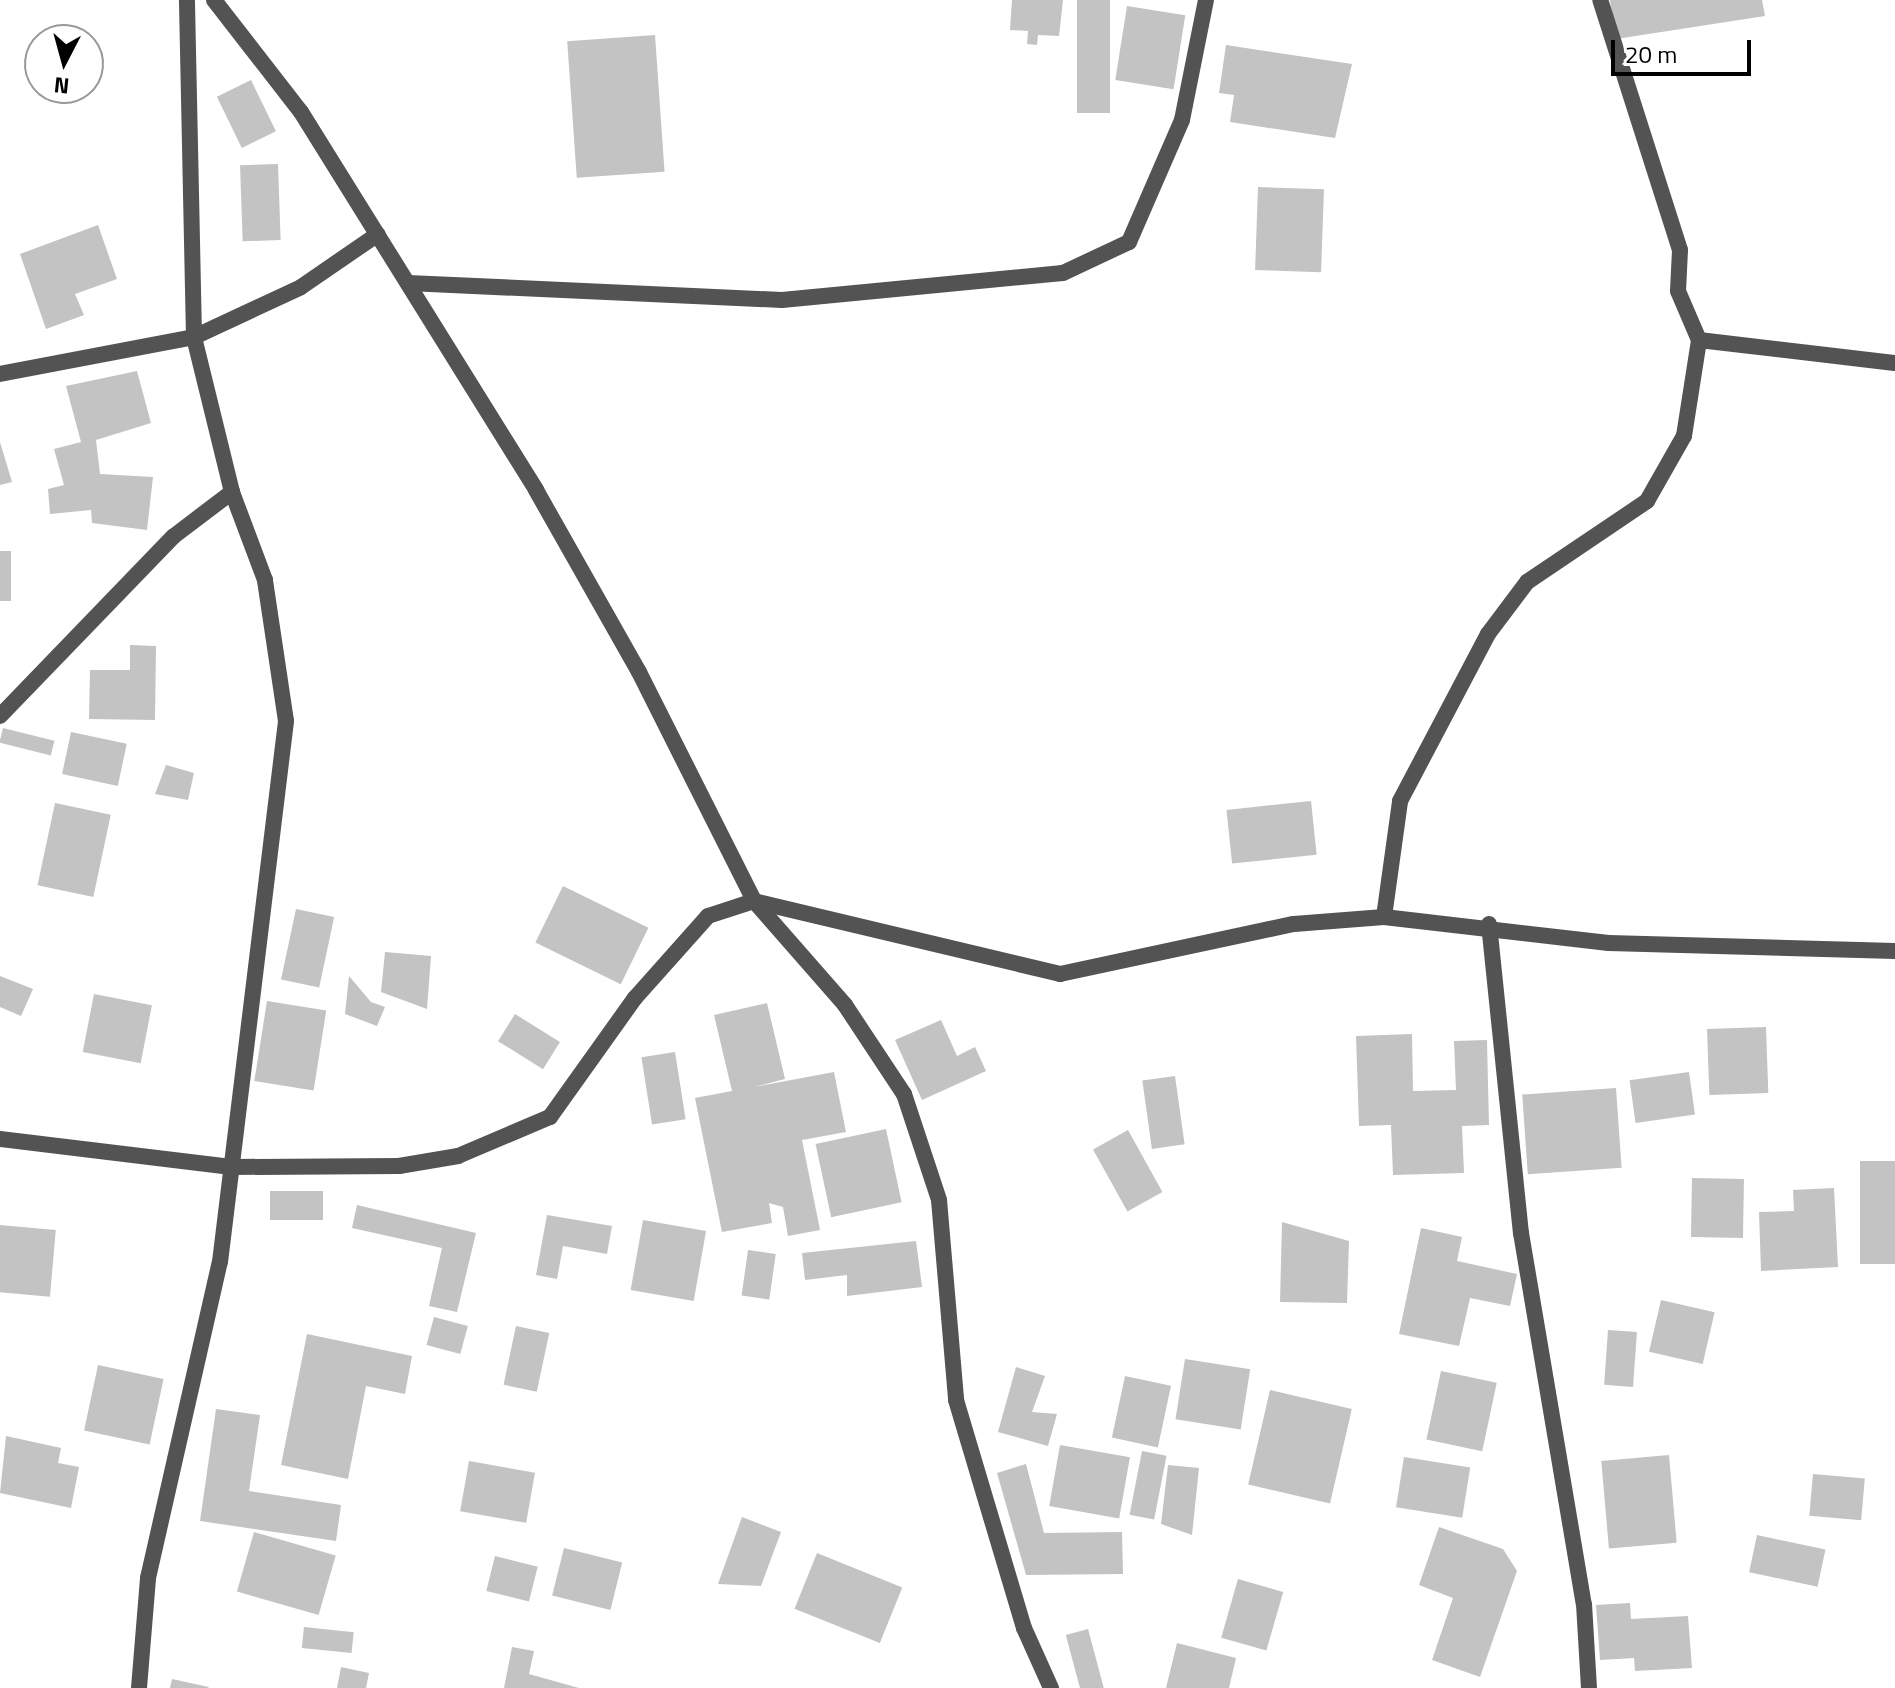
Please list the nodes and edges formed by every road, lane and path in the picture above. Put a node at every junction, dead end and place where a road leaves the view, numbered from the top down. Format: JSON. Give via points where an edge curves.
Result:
{"nodes":[{"id":1,"x":187,"y":0,"type":"edge"},
{"id":2,"x":214,"y":0,"type":"edge"},
{"id":3,"x":1206,"y":0,"type":"edge"},
{"id":4,"x":1600,"y":0,"type":"edge"},
{"id":5,"x":378,"y":234,"type":"junction"},
{"id":6,"x":408,"y":283,"type":"junction"},
{"id":7,"x":194,"y":337,"type":"junction"},
{"id":8,"x":1699,"y":340,"type":"junction"},
{"id":9,"x":1895,"y":363,"type":"edge"},
{"id":10,"x":0,"y":374,"type":"edge"},
{"id":11,"x":232,"y":492,"type":"junction"},
{"id":12,"x":0,"y":716,"type":"edge"},
{"id":13,"x":754,"y":901,"type":"junction"},
{"id":14,"x":1384,"y":917,"type":"junction"},
{"id":15,"x":1489,"y":924,"type":"junction"},
{"id":16,"x":1895,"y":951,"type":"edge"},
{"id":17,"x":0,"y":1139,"type":"edge"},
{"id":18,"x":231,"y":1167,"type":"junction"},
{"id":19,"x":139,"y":1688,"type":"edge"},
{"id":20,"x":1051,"y":1688,"type":"edge"},
{"id":21,"x":1589,"y":1688,"type":"edge"}],
"edges":[{"from":1,"to":7,"type":"street"},
{"from":2,"to":5,"type":"street","via":[[301,112]]},
{"from":3,"to":6,"type":"street","via":[[1182,120],[1129,242],[1063,273],[782,300]]},
{"from":4,"to":8,"type":"street","via":[[1680,250],[1678,291]]},
{"from":5,"to":6,"type":"street"},
{"from":5,"to":7,"type":"street","via":[[301,287]]},
{"from":6,"to":13,"type":"street","via":[[639,672]]},
{"from":7,"to":10,"type":"street"},
{"from":7,"to":11,"type":"street"},
{"from":8,"to":9,"type":"street"},
{"from":8,"to":14,"type":"street","via":[[1684,436],[1647,501],[1527,582],[1424,745],[1400,801]]},
{"from":11,"to":12,"type":"street","via":[[174,536]]},
{"from":11,"to":18,"type":"street","via":[[265,580],[286,721]]},
{"from":13,"to":14,"type":"street","via":[[1060,974],[1294,924]]},
{"from":13,"to":18,"type":"street","via":[[708,916],[635,998],[550,1117],[458,1156],[414,1163]]},
{"from":13,"to":20,"type":"street","via":[[845,1005],[904,1094],[939,1200],[956,1400],[1024,1628]]},
{"from":14,"to":15,"type":"street"},
{"from":15,"to":16,"type":"street","via":[[1609,943]]},
{"from":15,"to":21,"type":"street","via":[[1521,1233],[1584,1604]]},
{"from":17,"to":18,"type":"street"},
{"from":18,"to":19,"type":"street","via":[[220,1262],[148,1578]]}]}
